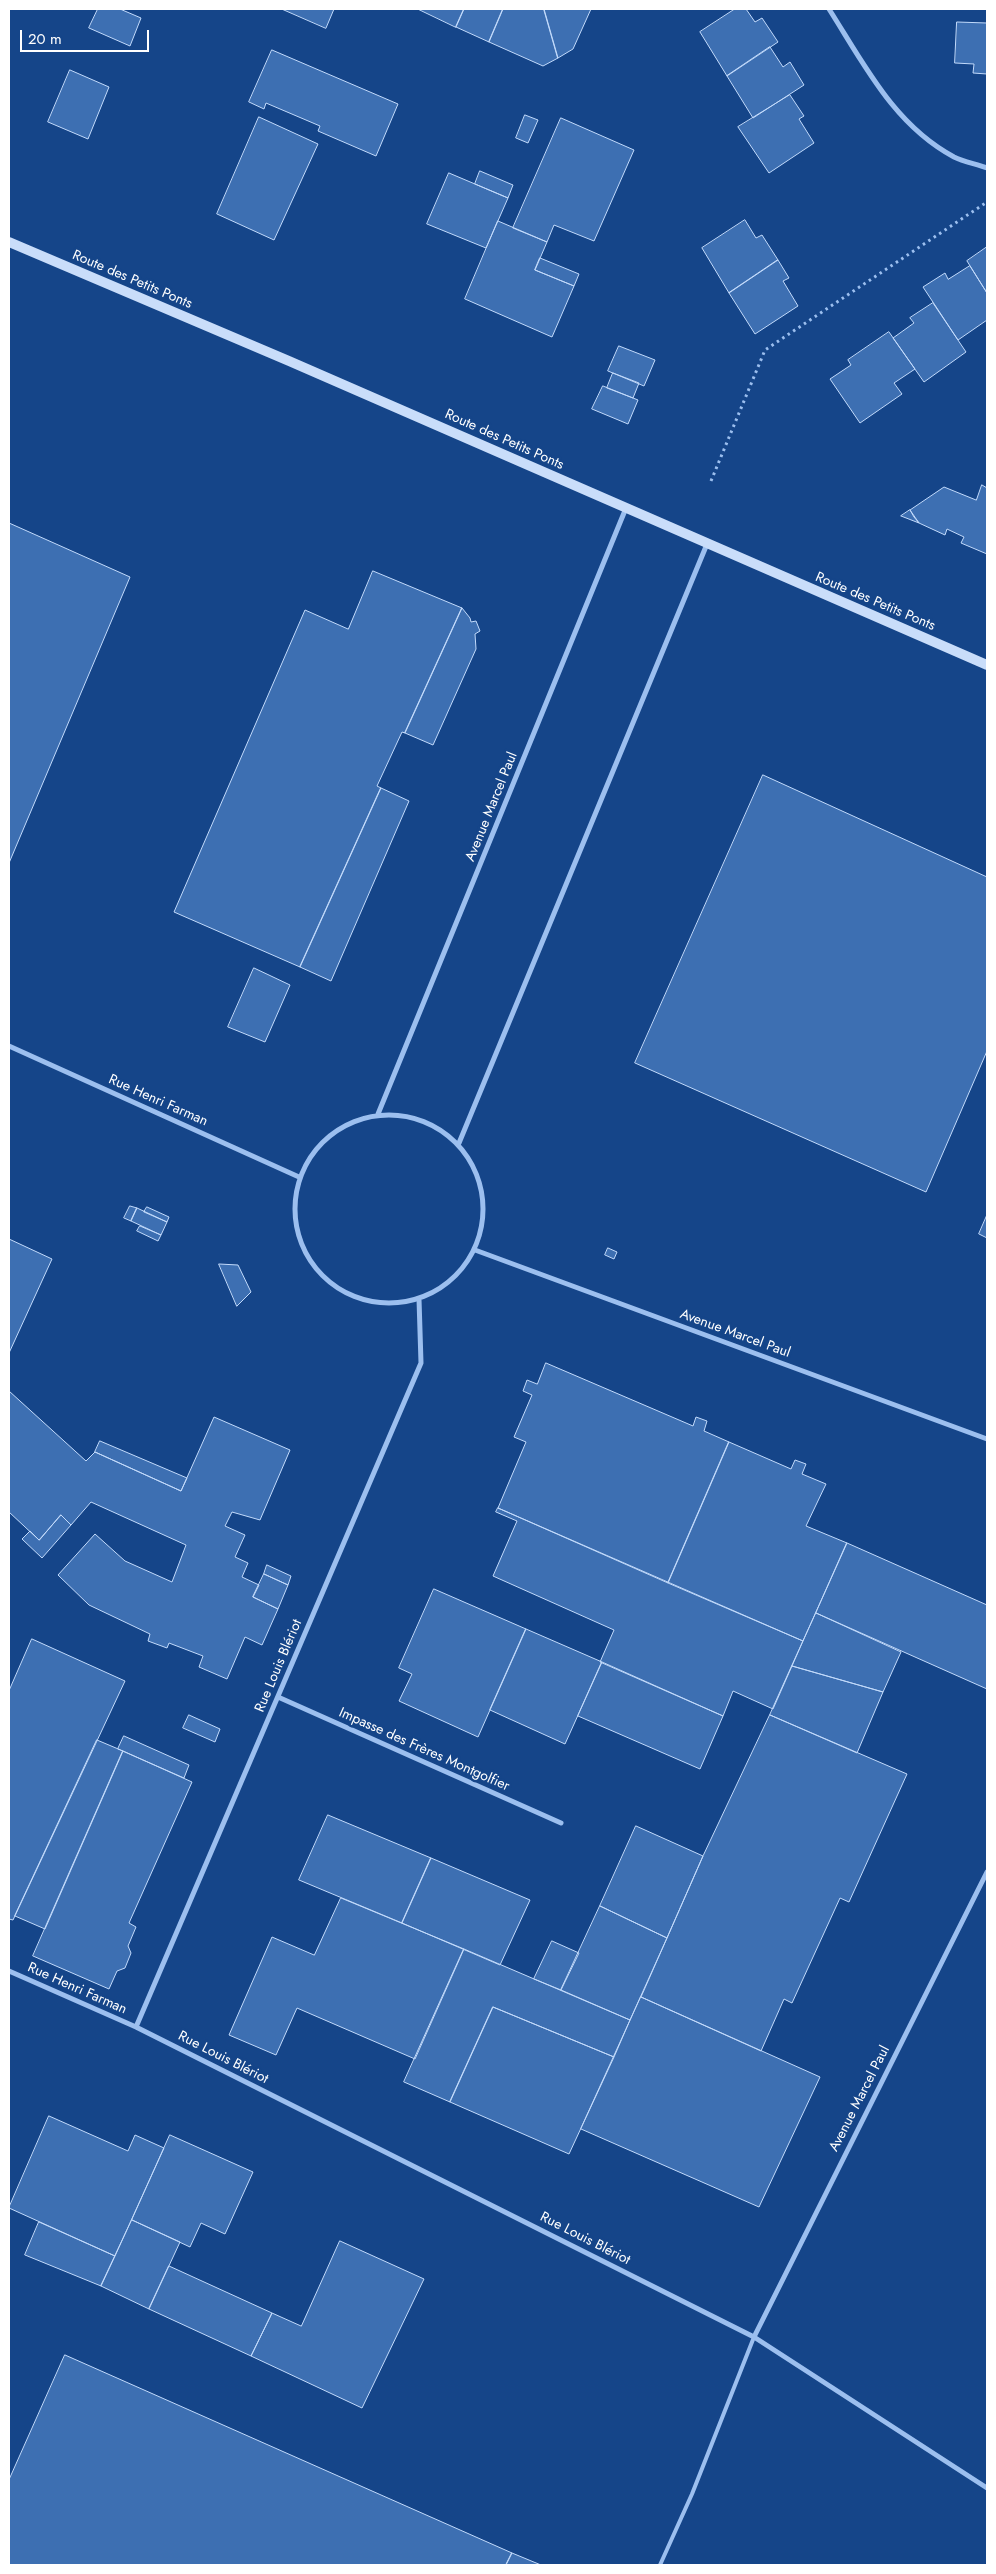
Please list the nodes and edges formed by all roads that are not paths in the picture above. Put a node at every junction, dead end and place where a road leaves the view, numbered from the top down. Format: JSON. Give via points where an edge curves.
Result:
{"nodes":[{"id":1,"x":829,"y":9,"type":"edge"},
{"id":2,"x":987,"y":168,"type":"edge"},
{"id":3,"x":9,"y":242,"type":"edge"},
{"id":4,"x":626,"y":508,"type":"junction"},
{"id":5,"x":707,"y":544,"type":"junction"},
{"id":6,"x":987,"y":665,"type":"edge"},
{"id":7,"x":9,"y":1046,"type":"edge"},
{"id":8,"x":378,"y":1114,"type":"junction"},
{"id":9,"x":459,"y":1144,"type":"junction"},
{"id":10,"x":299,"y":1177,"type":"junction"},
{"id":11,"x":475,"y":1250,"type":"junction"},
{"id":12,"x":419,"y":1299,"type":"junction"},
{"id":13,"x":987,"y":1438,"type":"edge"},
{"id":14,"x":278,"y":1697,"type":"junction"},
{"id":15,"x":561,"y":1823,"type":"dead end"},
{"id":16,"x":987,"y":1872,"type":"edge"},
{"id":17,"x":9,"y":1972,"type":"edge"},
{"id":18,"x":136,"y":2027,"type":"junction"},
{"id":19,"x":754,"y":2337,"type":"junction"},
{"id":20,"x":987,"y":2488,"type":"edge"},
{"id":21,"x":660,"y":2565,"type":"edge"}],
"edges":[{"from":1,"to":2,"type":"street","via":[[885,98],[919,134],[956,157]]},
{"from":3,"to":4,"type":"main road","name":"Route des Petits Ponts"},
{"from":4,"to":5,"type":"main road","name":"Route des Petits Ponts"},
{"from":4,"to":8,"type":"street","name":"Avenue Marcel Paul"},
{"from":5,"to":6,"type":"main road","name":"Route des Petits Ponts"},
{"from":5,"to":9,"type":"street"},
{"from":7,"to":10,"type":"street","name":"Rue Henri Farman"},
{"from":8,"to":9,"type":"street","via":[[419,1118]]},
{"from":8,"to":10,"type":"street","via":[[348,1122],[322,1142]]},
{"from":9,"to":11,"type":"street","via":[[477,1171],[484,1196],[482,1229]]},
{"from":10,"to":12,"type":"street","via":[[294,1200],[297,1233],[321,1275],[361,1300],[387,1304]]},
{"from":11,"to":12,"type":"street","via":[[453,1280]]},
{"from":11,"to":13,"type":"street","name":"Avenue Marcel Paul"},
{"from":12,"to":14,"type":"street","name":"Rue Louis Blériot","via":[[421,1363]]},
{"from":14,"to":15,"type":"street","name":"Impasse des Frères Montgolfier"},
{"from":14,"to":18,"type":"street","name":"Rue Louis Blériot"},
{"from":16,"to":19,"type":"street","name":"Avenue Marcel Paul"},
{"from":17,"to":18,"type":"street","name":"Rue Henri Farman"},
{"from":18,"to":19,"type":"street","name":"Rue Louis Blériot"},
{"from":19,"to":20,"type":"street","name":"Rue Louis Blériot"},
{"from":19,"to":21,"type":"lane","via":[[692,2494]]}]}
